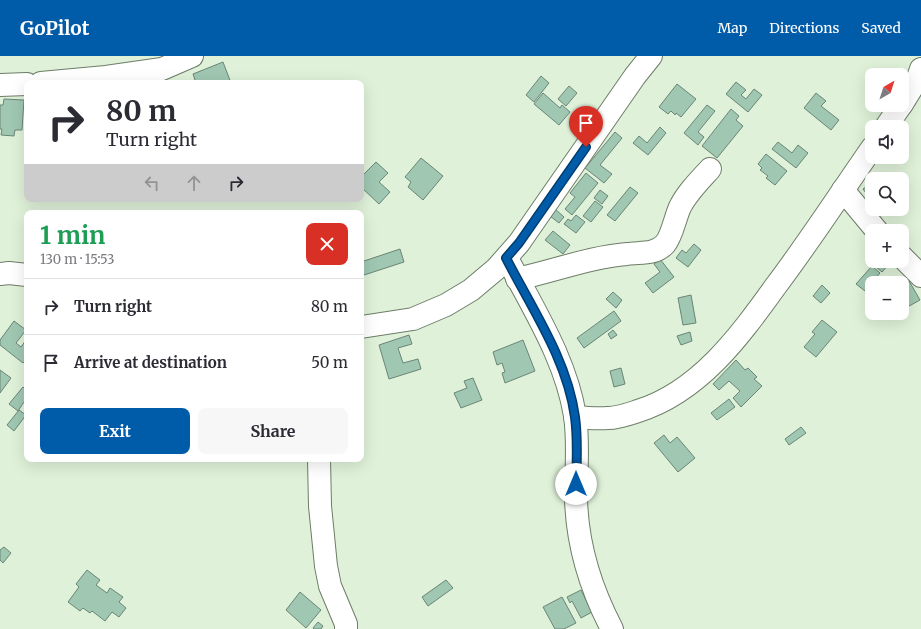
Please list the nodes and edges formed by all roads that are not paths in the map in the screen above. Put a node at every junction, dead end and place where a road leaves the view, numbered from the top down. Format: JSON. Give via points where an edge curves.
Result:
{"nodes":[{"id":1,"x":192,"y":56,"type":"edge"},
{"id":2,"x":651,"y":56,"type":"edge"},
{"id":3,"x":921,"y":69,"type":"edge"},
{"id":4,"x":69,"y":80,"type":"edge"},
{"id":5,"x":24,"y":84,"type":"edge"},
{"id":6,"x":0,"y":85,"type":"edge"},
{"id":7,"x":909,"y":99,"type":"edge"},
{"id":8,"x":900,"y":112,"type":"edge"},
{"id":9,"x":893,"y":120,"type":"edge"},
{"id":10,"x":865,"y":158,"type":"edge"},
{"id":11,"x":710,"y":169,"type":"dead end"},
{"id":12,"x":843,"y":190,"type":"junction"},
{"id":13,"x":871,"y":224,"type":"edge"},
{"id":14,"x":506,"y":258,"type":"junction"},
{"id":15,"x":909,"y":265,"type":"edge"},
{"id":16,"x":0,"y":274,"type":"edge"},
{"id":17,"x":24,"y":275,"type":"edge"},
{"id":18,"x":921,"y":276,"type":"edge"},
{"id":19,"x":517,"y":279,"type":"junction"},
{"id":20,"x":364,"y":327,"type":"edge"},
{"id":21,"x":575,"y":417,"type":"junction"},
{"id":22,"x":318,"y":462,"type":"edge"},
{"id":23,"x":346,"y":629,"type":"edge"},
{"id":24,"x":612,"y":629,"type":"edge"}],
"edges":[{"from":1,"to":4,"type":"street","via":[[162,69]]},
{"from":2,"to":14,"type":"street"},
{"from":3,"to":7,"type":"street"},
{"from":5,"to":6,"type":"street"},
{"from":8,"to":9,"type":"street"},
{"from":10,"to":12,"type":"street"},
{"from":11,"to":19,"type":"street","via":[[687,196],[675,217],[669,237],[658,250],[599,258]]},
{"from":12,"to":13,"type":"street"},
{"from":12,"to":21,"type":"street","via":[[763,304],[710,367],[685,388],[661,402],[638,411],[610,418]]},
{"from":14,"to":19,"type":"street"},
{"from":14,"to":20,"type":"street","via":[[496,270],[471,290],[446,305],[413,319]]},
{"from":15,"to":18,"type":"street"},
{"from":16,"to":17,"type":"street"},
{"from":19,"to":21,"type":"street","via":[[549,337],[561,365]]},
{"from":21,"to":24,"type":"street","via":[[576,499],[583,554],[592,583]]},
{"from":22,"to":23,"type":"street","via":[[326,566],[330,586]]}]}
